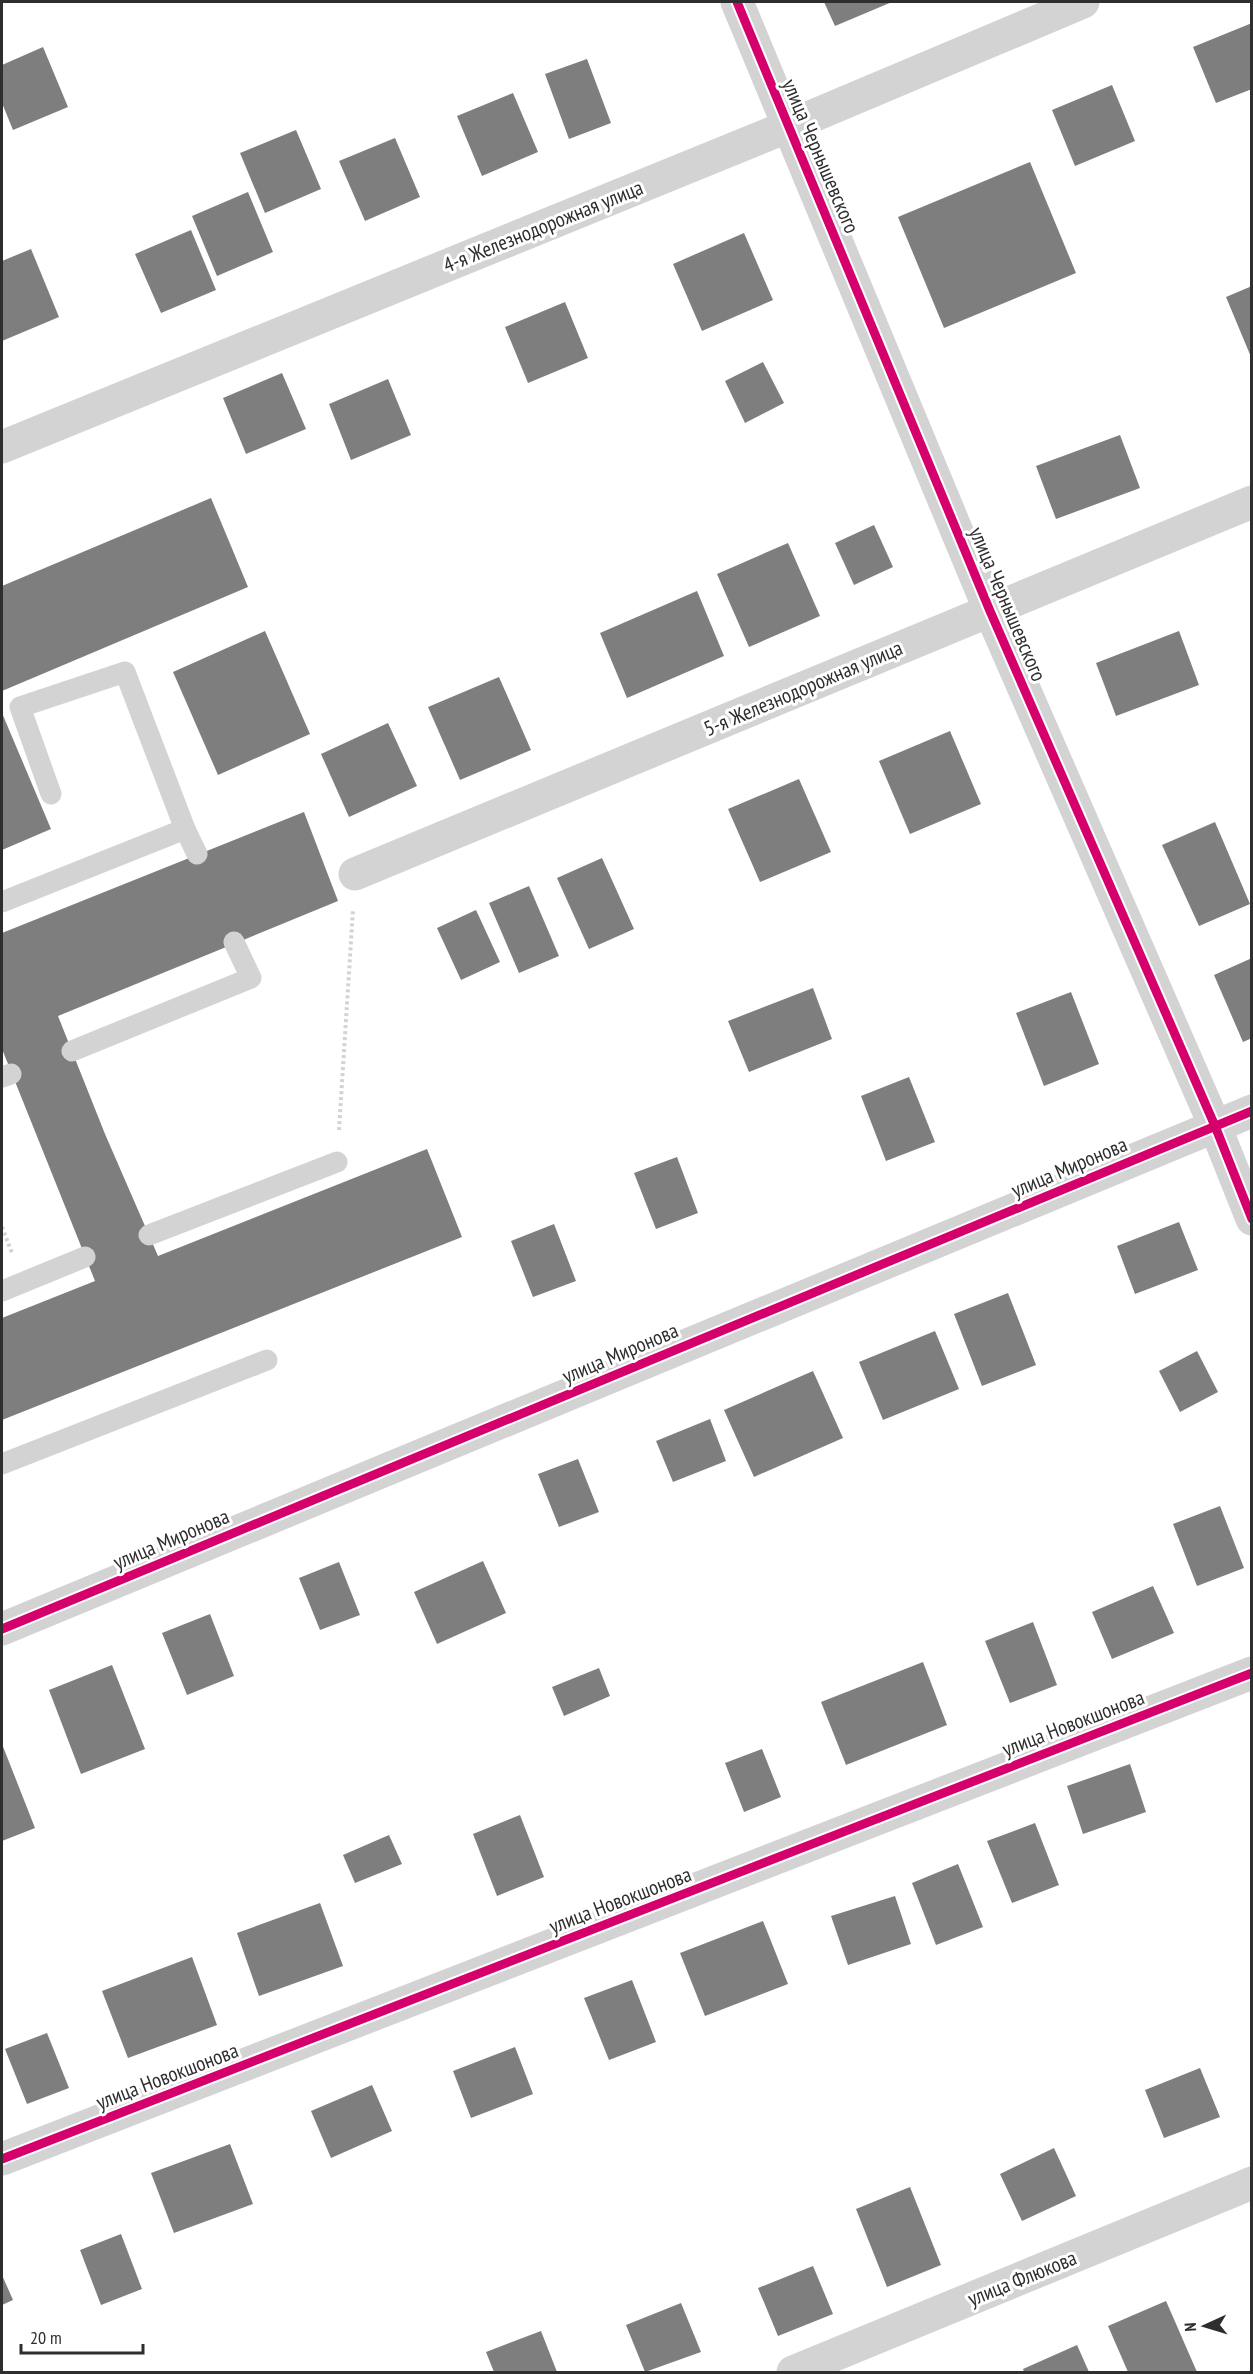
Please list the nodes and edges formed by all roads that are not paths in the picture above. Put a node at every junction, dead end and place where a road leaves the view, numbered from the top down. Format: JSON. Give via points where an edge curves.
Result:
{"nodes":[{"id":1,"x":737,"y":2,"type":"edge"},
{"id":2,"x":1083,"y":2,"type":"edge"},
{"id":3,"x":789,"y":126,"type":"junction"},
{"id":4,"x":2,"y":447,"type":"edge"},
{"id":5,"x":1251,"y":502,"type":"edge"},
{"id":6,"x":990,"y":610,"type":"junction"},
{"id":7,"x":51,"y":794,"type":"dead end"},
{"id":8,"x":185,"y":829,"type":"junction"},
{"id":9,"x":197,"y":854,"type":"dead end"},
{"id":10,"x":355,"y":874,"type":"road end"},
{"id":11,"x":2,"y":902,"type":"edge"},
{"id":12,"x":234,"y":942,"type":"dead end"},
{"id":13,"x":72,"y":1051,"type":"dead end"},
{"id":14,"x":1251,"y":1111,"type":"edge"},
{"id":15,"x":1215,"y":1126,"type":"junction"},
{"id":16,"x":337,"y":1162,"type":"road end"},
{"id":17,"x":1251,"y":1219,"type":"edge"},
{"id":18,"x":149,"y":1235,"type":"dead end"},
{"id":19,"x":85,"y":1257,"type":"dead end"},
{"id":20,"x":2,"y":1291,"type":"edge"},
{"id":21,"x":267,"y":1360,"type":"dead end"},
{"id":22,"x":2,"y":1464,"type":"edge"},
{"id":23,"x":2,"y":1629,"type":"edge"},
{"id":24,"x":1251,"y":1673,"type":"edge"},
{"id":25,"x":2,"y":2159,"type":"edge"},
{"id":26,"x":1251,"y":2183,"type":"edge"},
{"id":27,"x":793,"y":2373,"type":"edge"}],
"edges":[{"from":1,"to":3,"type":"street","name":"улица Чернышевского"},
{"from":2,"to":3,"type":"street","name":"4-я Железнодорожная улица"},
{"from":3,"to":4,"type":"street","name":"4-я Железнодорожная улица"},
{"from":3,"to":6,"type":"street","name":"улица Чернышевского"},
{"from":5,"to":6,"type":"street","name":"5-я Железнодорожная улица"},
{"from":6,"to":10,"type":"street","name":"5-я Железнодорожная улица"},
{"from":6,"to":15,"type":"street","name":"улица Чернышевского"},
{"from":7,"to":8,"type":"lane","via":[[20,707],[125,672]]},
{"from":8,"to":9,"type":"lane"},
{"from":8,"to":11,"type":"lane"},
{"from":12,"to":13,"type":"lane","via":[[251,978]]},
{"from":14,"to":15,"type":"street","name":"улица Миронова"},
{"from":15,"to":17,"type":"street","name":"улица Чернышевского"},
{"from":15,"to":23,"type":"street","name":"улица Миронова"},
{"from":16,"to":18,"type":"lane"},
{"from":19,"to":20,"type":"lane"},
{"from":21,"to":22,"type":"lane"},
{"from":24,"to":25,"type":"street","name":"улица Новокшонова"},
{"from":26,"to":27,"type":"street","name":"улица Флюкова"}]}
